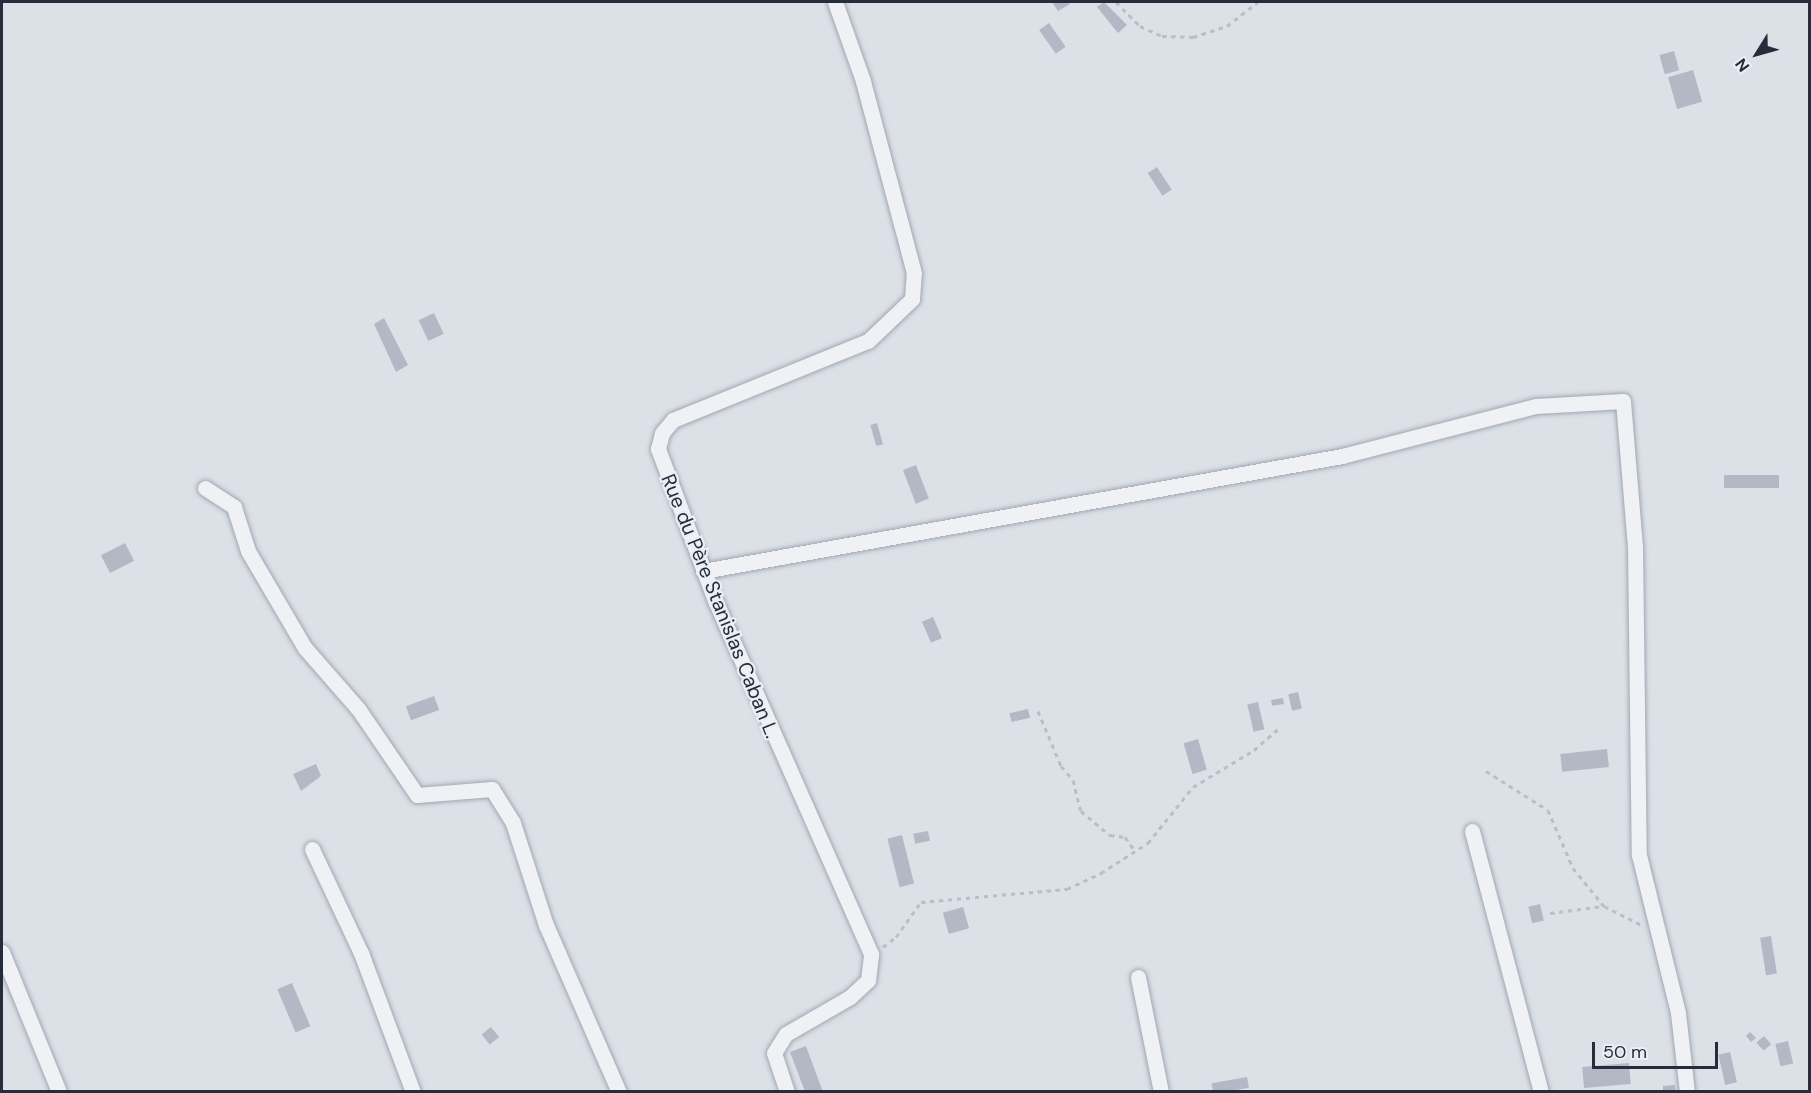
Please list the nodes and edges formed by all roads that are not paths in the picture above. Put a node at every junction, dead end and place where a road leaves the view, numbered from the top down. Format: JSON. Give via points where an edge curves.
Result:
{"nodes":[{"id":1,"x":835,"y":2,"type":"edge"},
{"id":2,"x":205,"y":488,"type":"dead end"},
{"id":3,"x":703,"y":571,"type":"junction"},
{"id":4,"x":1472,"y":831,"type":"dead end"},
{"id":5,"x":312,"y":849,"type":"dead end"},
{"id":6,"x":2,"y":952,"type":"edge"},
{"id":7,"x":1138,"y":977,"type":"dead end"},
{"id":8,"x":59,"y":1092,"type":"edge"},
{"id":9,"x":413,"y":1092,"type":"edge"},
{"id":10,"x":618,"y":1092,"type":"edge"},
{"id":11,"x":787,"y":1092,"type":"edge"},
{"id":12,"x":1161,"y":1092,"type":"edge"},
{"id":13,"x":1541,"y":1092,"type":"edge"},
{"id":14,"x":1687,"y":1092,"type":"edge"}],
"edges":[{"from":1,"to":3,"type":"street","name":"Rue du Père Stanislas Caban L.","via":[[863,81],[914,273],[912,299],[868,341],[666,427],[659,457]]},
{"from":2,"to":10,"type":"street","via":[[234,507],[248,551],[305,648],[359,710],[417,795],[492,789],[513,823],[546,925]]},
{"from":3,"to":11,"type":"street","name":"Rue du Père Stanislas Caban L.","via":[[871,954],[868,980],[850,997],[786,1034],[774,1053]]},
{"from":3,"to":14,"type":"street","via":[[1342,456],[1536,406],[1623,401],[1635,546],[1639,855],[1678,1013]]},
{"from":4,"to":13,"type":"street"},
{"from":5,"to":9,"type":"street","via":[[361,953]]},
{"from":6,"to":8,"type":"street"},
{"from":7,"to":12,"type":"street"}]}
